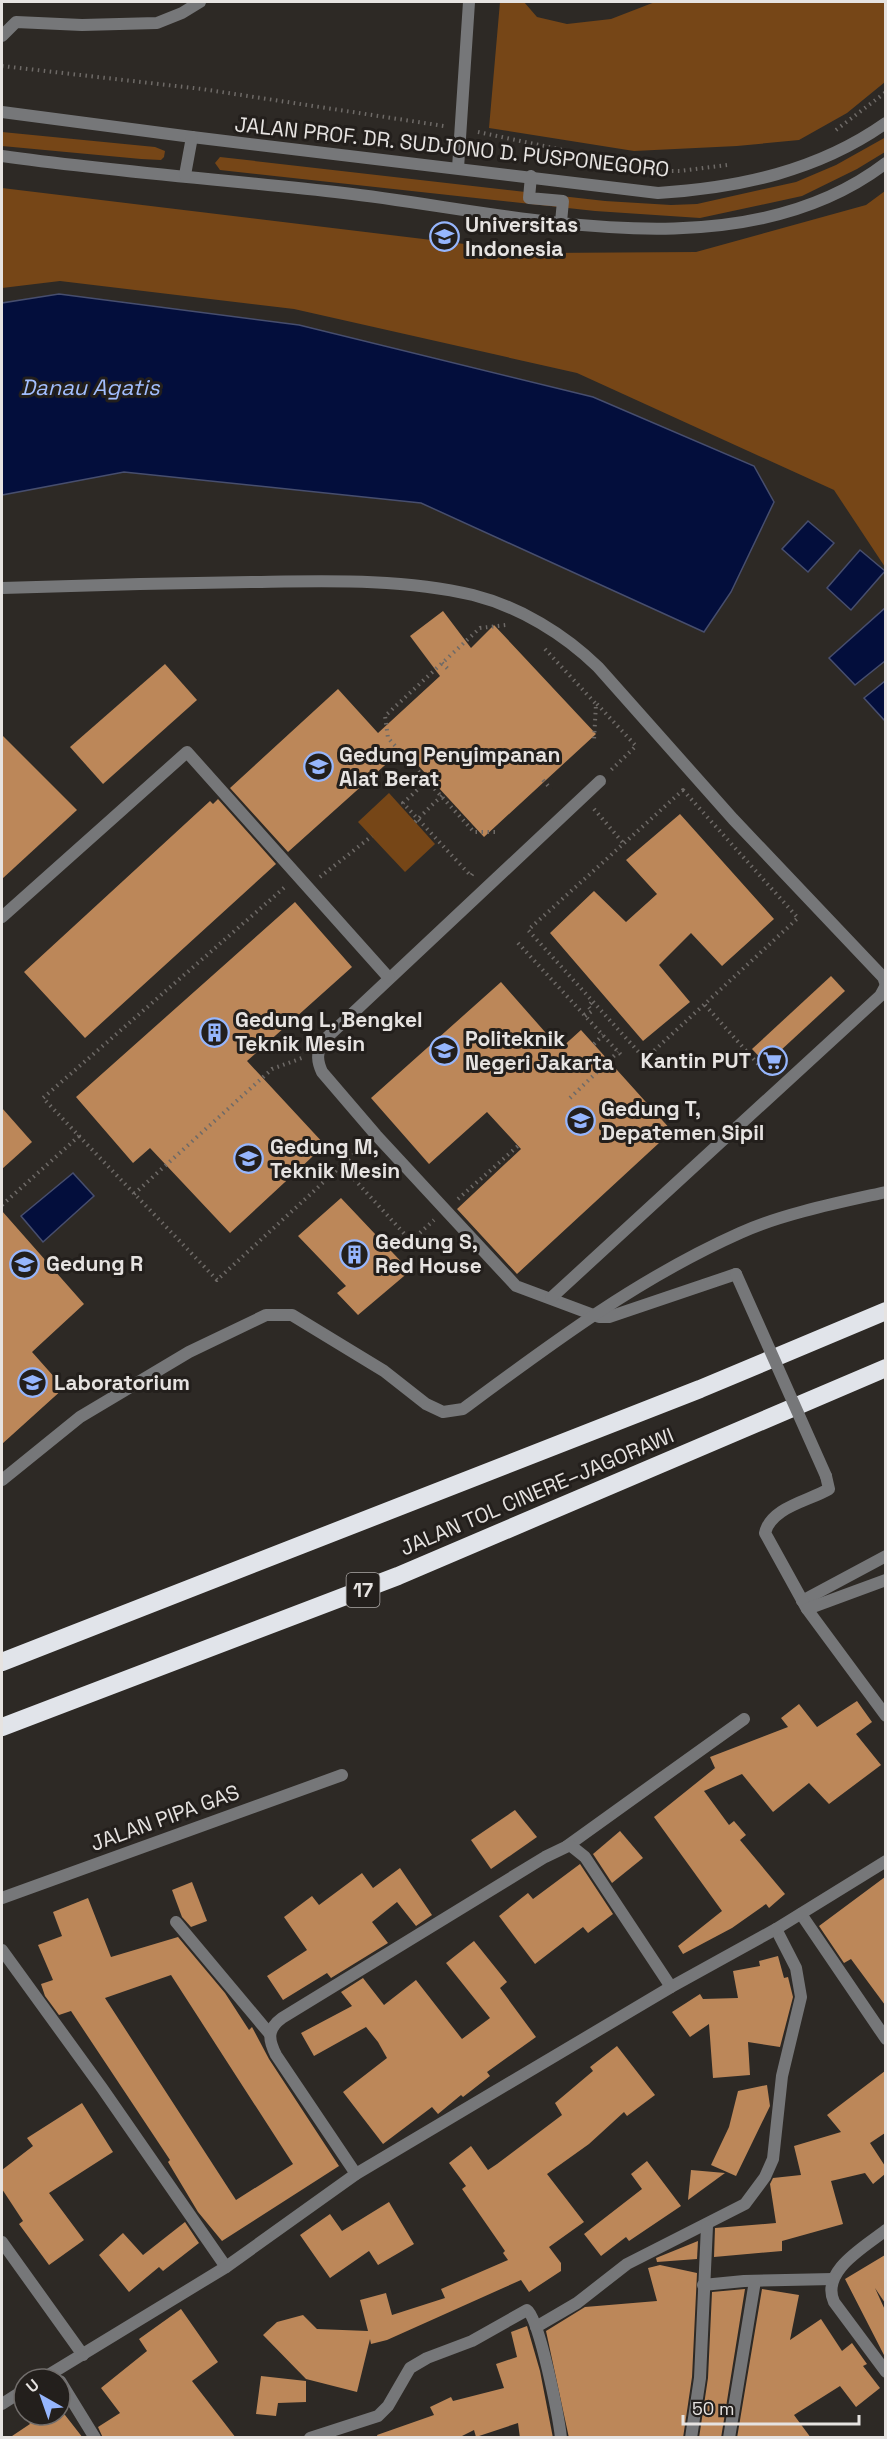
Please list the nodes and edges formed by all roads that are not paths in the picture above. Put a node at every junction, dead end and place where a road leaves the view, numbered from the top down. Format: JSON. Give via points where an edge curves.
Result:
{"nodes":[{"id":1,"x":200,"y":2,"type":"edge"},
{"id":2,"x":469,"y":2,"type":"edge"},
{"id":3,"x":2,"y":36,"type":"edge"},
{"id":4,"x":2,"y":111,"type":"edge"},
{"id":5,"x":885,"y":123,"type":"edge"},
{"id":6,"x":192,"y":137,"type":"junction"},
{"id":7,"x":2,"y":156,"type":"edge"},
{"id":8,"x":885,"y":163,"type":"edge"},
{"id":9,"x":458,"y":168,"type":"junction"},
{"id":10,"x":185,"y":175,"type":"junction"},
{"id":11,"x":531,"y":176,"type":"junction"},
{"id":12,"x":561,"y":222,"type":"junction"},
{"id":13,"x":2,"y":588,"type":"edge"},
{"id":14,"x":600,"y":781,"type":"dead end"},
{"id":15,"x":2,"y":917,"type":"edge"},
{"id":16,"x":389,"y":978,"type":"junction"},
{"id":17,"x":885,"y":985,"type":"edge"},
{"id":18,"x":885,"y":1192,"type":"edge"},
{"id":19,"x":551,"y":1298,"type":"junction"},
{"id":20,"x":885,"y":1311,"type":"edge"},
{"id":21,"x":592,"y":1314,"type":"junction"},
{"id":22,"x":885,"y":1368,"type":"edge"},
{"id":23,"x":2,"y":1480,"type":"edge"},
{"id":24,"x":885,"y":1556,"type":"edge"},
{"id":25,"x":885,"y":1580,"type":"edge"},
{"id":26,"x":805,"y":1605,"type":"junction"},
{"id":27,"x":2,"y":1662,"type":"edge"},
{"id":28,"x":885,"y":1716,"type":"edge"},
{"id":29,"x":744,"y":1719,"type":"dead end"},
{"id":30,"x":2,"y":1727,"type":"edge"},
{"id":31,"x":342,"y":1775,"type":"dead end"},
{"id":32,"x":567,"y":1846,"type":"junction"},
{"id":33,"x":885,"y":1861,"type":"edge"},
{"id":34,"x":2,"y":1898,"type":"edge"},
{"id":35,"x":801,"y":1914,"type":"junction"},
{"id":36,"x":176,"y":1922,"type":"dead end"},
{"id":37,"x":776,"y":1929,"type":"junction"},
{"id":38,"x":2,"y":1950,"type":"edge"},
{"id":39,"x":671,"y":1987,"type":"junction"},
{"id":40,"x":269,"y":2033,"type":"junction"},
{"id":41,"x":885,"y":2038,"type":"edge"},
{"id":42,"x":356,"y":2174,"type":"junction"},
{"id":43,"x":707,"y":2226,"type":"junction"},
{"id":44,"x":885,"y":2230,"type":"edge"},
{"id":45,"x":2,"y":2242,"type":"edge"},
{"id":46,"x":226,"y":2267,"type":"junction"},
{"id":47,"x":833,"y":2279,"type":"junction"},
{"id":48,"x":755,"y":2281,"type":"junction"},
{"id":49,"x":703,"y":2285,"type":"junction"},
{"id":50,"x":536,"y":2327,"type":"junction"},
{"id":51,"x":82,"y":2355,"type":"junction"},
{"id":52,"x":69,"y":2367,"type":"edge"},
{"id":53,"x":885,"y":2372,"type":"edge"},
{"id":54,"x":72,"y":2400,"type":"edge"},
{"id":55,"x":95,"y":2438,"type":"edge"},
{"id":56,"x":310,"y":2438,"type":"edge"},
{"id":57,"x":561,"y":2438,"type":"edge"},
{"id":58,"x":691,"y":2438,"type":"edge"},
{"id":59,"x":729,"y":2438,"type":"edge"}],
"edges":[{"from":1,"to":3,"type":"street","via":[[157,23],[16,22]]},
{"from":2,"to":9,"type":"street"},
{"from":4,"to":6,"type":"street","name":"JALAN PROF. DR. SUDJONO D. PUSPONEGORO"},
{"from":5,"to":11,"type":"street","name":"JALAN PROF. DR. SUDJONO D. PUSPONEGORO","via":[[861,141],[803,167],[756,182],[708,190],[658,193]]},
{"from":6,"to":9,"type":"street","name":"JALAN PROF. DR. SUDJONO D. PUSPONEGORO"},
{"from":6,"to":10,"type":"street"},
{"from":7,"to":10,"type":"street"},
{"from":8,"to":12,"type":"street","via":[[851,186],[769,217],[714,226],[654,228]]},
{"from":9,"to":11,"type":"street","name":"JALAN PROF. DR. SUDJONO D. PUSPONEGORO"},
{"from":10,"to":12,"type":"street"},
{"from":11,"to":12,"type":"street","via":[[529,198],[563,201]]},
{"from":13,"to":17,"type":"street","via":[[320,581],[410,586],[473,595],[503,605],[578,647],[883,977]]},
{"from":14,"to":16,"type":"street"},
{"from":15,"to":16,"type":"street","via":[[187,752]]},
{"from":16,"to":19,"type":"street","via":[[321,1043],[317,1053],[322,1072],[516,1286]]},
{"from":17,"to":19,"type":"street","via":[[880,996]]},
{"from":18,"to":21,"type":"street","via":[[741,1232]]},
{"from":19,"to":21,"type":"street"},
{"from":20,"to":27,"type":"highway","name":"JALAN TOL CINERE–JAGORAWI","via":[[700,1389]]},
{"from":21,"to":23,"type":"street","via":[[464,1409],[443,1412],[292,1315],[266,1315],[189,1352],[80,1417]]},
{"from":21,"to":26,"type":"street","bridge":true,"via":[[617,1315],[736,1274],[829,1489],[776,1514],[766,1525],[765,1533]]},
{"from":22,"to":30,"type":"highway","name":"JALAN TOL CINERE–JAGORAWI","number":"17","via":[[399,1576]]},
{"from":24,"to":26,"type":"street"},
{"from":25,"to":26,"type":"street"},
{"from":26,"to":28,"type":"street"},
{"from":29,"to":32,"type":"street"},
{"from":31,"to":34,"type":"street","name":"JALAN PIPA GAS"},
{"from":32,"to":39,"type":"street","via":[[573,1846],[585,1857]]},
{"from":32,"to":40,"type":"street","via":[[282,2018]]},
{"from":33,"to":35,"type":"street"},
{"from":35,"to":37,"type":"street"},
{"from":35,"to":41,"type":"street"},
{"from":36,"to":40,"type":"street"},
{"from":37,"to":39,"type":"street"},
{"from":37,"to":43,"type":"street","via":[[796,1968],[801,1997],[782,2076],[773,2159],[745,2204]]},
{"from":38,"to":46,"type":"street"},
{"from":39,"to":42,"type":"street"},
{"from":40,"to":42,"type":"street","via":[[276,2055]]},
{"from":42,"to":46,"type":"street"},
{"from":43,"to":49,"type":"street"},
{"from":43,"to":50,"type":"street","via":[[627,2264],[577,2303]]},
{"from":44,"to":47,"type":"street","via":[[842,2265]]},
{"from":45,"to":51,"type":"street"},
{"from":46,"to":51,"type":"street"},
{"from":47,"to":48,"type":"street"},
{"from":47,"to":53,"type":"street","via":[[830,2289],[834,2302]]},
{"from":48,"to":49,"type":"street"},
{"from":48,"to":59,"type":"street"},
{"from":49,"to":58,"type":"street","via":[[700,2378]]},
{"from":50,"to":56,"type":"street","via":[[532,2313],[527,2310],[472,2341],[427,2358],[404,2374],[388,2406],[378,2416]]},
{"from":50,"to":57,"type":"street"},
{"from":51,"to":52,"type":"street"},
{"from":54,"to":55,"type":"street"}]}
